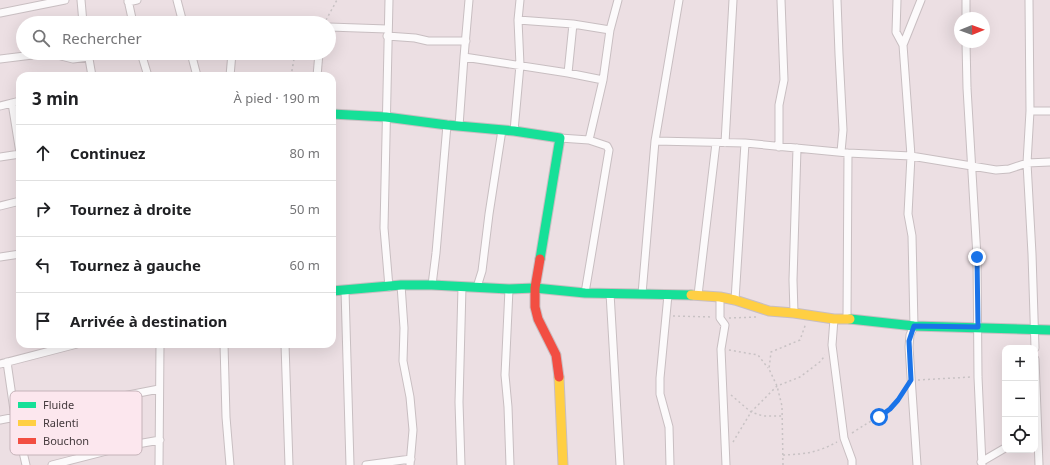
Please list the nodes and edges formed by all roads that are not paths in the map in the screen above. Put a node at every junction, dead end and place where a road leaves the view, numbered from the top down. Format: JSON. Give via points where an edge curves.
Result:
{"nodes":[{"id":1,"x":65,"y":0,"type":"edge"},
{"id":2,"x":81,"y":0,"type":"edge"},
{"id":3,"x":137,"y":0,"type":"edge"},
{"id":4,"x":177,"y":0,"type":"edge"},
{"id":5,"x":389,"y":0,"type":"edge"},
{"id":6,"x":469,"y":0,"type":"edge"},
{"id":7,"x":520,"y":0,"type":"edge"},
{"id":8,"x":618,"y":0,"type":"edge"},
{"id":9,"x":679,"y":0,"type":"edge"},
{"id":10,"x":733,"y":0,"type":"edge"},
{"id":11,"x":781,"y":0,"type":"edge"},
{"id":12,"x":837,"y":0,"type":"edge"},
{"id":13,"x":898,"y":0,"type":"edge"},
{"id":14,"x":921,"y":0,"type":"edge"},
{"id":15,"x":966,"y":0,"type":"edge"},
{"id":16,"x":1029,"y":0,"type":"edge"},
{"id":17,"x":54,"y":1,"type":"edge"},
{"id":18,"x":128,"y":1,"type":"edge"},
{"id":19,"x":966,"y":12,"type":"edge"},
{"id":20,"x":0,"y":13,"type":"edge"},
{"id":21,"x":82,"y":16,"type":"edge"},
{"id":22,"x":131,"y":16,"type":"edge"},
{"id":23,"x":181,"y":16,"type":"edge"},
{"id":24,"x":518,"y":20,"type":"junction"},
{"id":25,"x":573,"y":24,"type":"junction"},
{"id":26,"x":336,"y":28,"type":"edge"},
{"id":27,"x":610,"y":30,"type":"junction"},
{"id":28,"x":387,"y":32,"type":"junction"},
{"id":29,"x":466,"y":41,"type":"junction"},
{"id":30,"x":903,"y":45,"type":"junction"},
{"id":31,"x":966,"y":48,"type":"edge"},
{"id":32,"x":16,"y":57,"type":"edge"},
{"id":33,"x":464,"y":57,"type":"junction"},
{"id":34,"x":0,"y":59,"type":"edge"},
{"id":35,"x":90,"y":60,"type":"edge"},
{"id":36,"x":143,"y":60,"type":"edge"},
{"id":37,"x":193,"y":60,"type":"edge"},
{"id":38,"x":231,"y":60,"type":"edge"},
{"id":39,"x":318,"y":60,"type":"edge"},
{"id":40,"x":520,"y":65,"type":"junction"},
{"id":41,"x":91,"y":72,"type":"edge"},
{"id":42,"x":147,"y":72,"type":"edge"},
{"id":43,"x":196,"y":72,"type":"edge"},
{"id":44,"x":230,"y":72,"type":"edge"},
{"id":45,"x":317,"y":72,"type":"edge"},
{"id":46,"x":568,"y":73,"type":"junction"},
{"id":47,"x":603,"y":80,"type":"junction"},
{"id":48,"x":16,"y":102,"type":"edge"},
{"id":49,"x":12,"y":103,"type":"junction"},
{"id":50,"x":0,"y":106,"type":"edge"},
{"id":51,"x":1030,"y":111,"type":"junction"},
{"id":52,"x":1050,"y":111,"type":"edge"},
{"id":53,"x":336,"y":114,"type":"edge"},
{"id":54,"x":386,"y":117,"type":"junction"},
{"id":55,"x":447,"y":125,"type":"junction"},
{"id":56,"x":460,"y":126,"type":"junction"},
{"id":57,"x":16,"y":128,"type":"edge"},
{"id":58,"x":502,"y":130,"type":"junction"},
{"id":59,"x":514,"y":130,"type":"junction"},
{"id":60,"x":560,"y":138,"type":"junction"},
{"id":61,"x":589,"y":140,"type":"junction"},
{"id":62,"x":655,"y":141,"type":"junction"},
{"id":63,"x":716,"y":143,"type":"junction"},
{"id":64,"x":725,"y":143,"type":"junction"},
{"id":65,"x":745,"y":143,"type":"junction"},
{"id":66,"x":779,"y":147,"type":"junction"},
{"id":67,"x":797,"y":148,"type":"junction"},
{"id":68,"x":844,"y":153,"type":"junction"},
{"id":69,"x":16,"y":154,"type":"edge"},
{"id":70,"x":911,"y":156,"type":"junction"},
{"id":71,"x":0,"y":158,"type":"edge"},
{"id":72,"x":1050,"y":162,"type":"edge"},
{"id":73,"x":1027,"y":163,"type":"junction"},
{"id":74,"x":972,"y":166,"type":"junction"},
{"id":75,"x":16,"y":202,"type":"edge"},
{"id":76,"x":0,"y":206,"type":"edge"},
{"id":77,"x":16,"y":255,"type":"edge"},
{"id":78,"x":0,"y":257,"type":"edge"},
{"id":79,"x":432,"y":285,"type":"junction"},
{"id":80,"x":401,"y":286,"type":"junction"},
{"id":81,"x":389,"y":287,"type":"junction"},
{"id":82,"x":462,"y":287,"type":"junction"},
{"id":83,"x":478,"y":287,"type":"junction"},
{"id":84,"x":535,"y":288,"type":"junction"},
{"id":85,"x":510,"y":289,"type":"junction"},
{"id":86,"x":345,"y":290,"type":"junction"},
{"id":87,"x":336,"y":291,"type":"edge"},
{"id":88,"x":585,"y":293,"type":"junction"},
{"id":89,"x":610,"y":293,"type":"junction"},
{"id":90,"x":642,"y":294,"type":"junction"},
{"id":91,"x":668,"y":295,"type":"junction"},
{"id":92,"x":698,"y":295,"type":"junction"},
{"id":93,"x":720,"y":296,"type":"junction"},
{"id":94,"x":735,"y":300,"type":"junction"},
{"id":95,"x":794,"y":313,"type":"junction"},
{"id":96,"x":834,"y":319,"type":"junction"},
{"id":97,"x":848,"y":319,"type":"junction"},
{"id":98,"x":914,"y":326,"type":"junction"},
{"id":99,"x":978,"y":327,"type":"junction"},
{"id":100,"x":1034,"y":329,"type":"junction"},
{"id":101,"x":1050,"y":330,"type":"edge"},
{"id":102,"x":1034,"y":345,"type":"edge"},
{"id":103,"x":50,"y":348,"type":"edge"},
{"id":104,"x":160,"y":348,"type":"edge"},
{"id":105,"x":224,"y":348,"type":"edge"},
{"id":106,"x":285,"y":348,"type":"edge"},
{"id":107,"x":3,"y":363,"type":"edge"},
{"id":108,"x":1036,"y":381,"type":"edge"},
{"id":109,"x":159,"y":388,"type":"junction"},
{"id":110,"x":142,"y":391,"type":"edge"},
{"id":111,"x":10,"y":394,"type":"edge"},
{"id":112,"x":10,"y":410,"type":"edge"},
{"id":113,"x":1037,"y":417,"type":"edge"},
{"id":114,"x":1,"y":420,"type":"edge"},
{"id":115,"x":160,"y":440,"type":"junction"},
{"id":116,"x":142,"y":443,"type":"edge"},
{"id":117,"x":1002,"y":450,"type":"edge"},
{"id":118,"x":1038,"y":450,"type":"edge"},
{"id":119,"x":24,"y":455,"type":"edge"},
{"id":120,"x":91,"y":455,"type":"edge"},
{"id":121,"x":410,"y":462,"type":"edge"},
{"id":122,"x":982,"y":464,"type":"edge"},
{"id":123,"x":26,"y":465,"type":"edge"},
{"id":124,"x":52,"y":465,"type":"edge"},
{"id":125,"x":159,"y":465,"type":"edge"},
{"id":126,"x":230,"y":465,"type":"edge"},
{"id":127,"x":289,"y":465,"type":"edge"},
{"id":128,"x":350,"y":465,"type":"edge"},
{"id":129,"x":366,"y":465,"type":"edge"},
{"id":130,"x":461,"y":465,"type":"edge"},
{"id":131,"x":510,"y":465,"type":"edge"},
{"id":132,"x":563,"y":465,"type":"edge"},
{"id":133,"x":620,"y":465,"type":"edge"},
{"id":134,"x":670,"y":465,"type":"edge"},
{"id":135,"x":726,"y":465,"type":"edge"},
{"id":136,"x":852,"y":465,"type":"edge"},
{"id":137,"x":917,"y":465,"type":"edge"},
{"id":138,"x":1039,"y":465,"type":"edge"}],
"edges":[{"from":1,"to":17,"type":"street"},
{"from":2,"to":21,"type":"street"},
{"from":3,"to":18,"type":"street"},
{"from":4,"to":23,"type":"street"},
{"from":5,"to":28,"type":"street"},
{"from":6,"to":29,"type":"street"},
{"from":7,"to":24,"type":"street"},
{"from":8,"to":27,"type":"street"},
{"from":9,"to":62,"type":"street"},
{"from":10,"to":64,"type":"street"},
{"from":11,"to":66,"type":"street","via":[[784,80],[778,104]]},
{"from":12,"to":68,"type":"street"},
{"from":13,"to":30,"type":"street","via":[[896,32]]},
{"from":14,"to":30,"type":"street"},
{"from":15,"to":19,"type":"street"},
{"from":16,"to":51,"type":"street"},
{"from":17,"to":20,"type":"street"},
{"from":18,"to":22,"type":"street"},
{"from":24,"to":25,"type":"street"},
{"from":24,"to":40,"type":"street"},
{"from":25,"to":27,"type":"street"},
{"from":25,"to":46,"type":"street"},
{"from":26,"to":28,"type":"street"},
{"from":27,"to":47,"type":"street"},
{"from":28,"to":29,"type":"street","via":[[428,41]]},
{"from":28,"to":54,"type":"street"},
{"from":29,"to":33,"type":"street"},
{"from":30,"to":70,"type":"street"},
{"from":31,"to":74,"type":"street"},
{"from":32,"to":34,"type":"street"},
{"from":33,"to":40,"type":"street"},
{"from":33,"to":56,"type":"street"},
{"from":35,"to":41,"type":"street"},
{"from":36,"to":42,"type":"street"},
{"from":37,"to":43,"type":"street"},
{"from":38,"to":44,"type":"street"},
{"from":39,"to":45,"type":"street"},
{"from":40,"to":46,"type":"street"},
{"from":40,"to":59,"type":"street"},
{"from":46,"to":47,"type":"street"},
{"from":47,"to":61,"type":"street"},
{"from":48,"to":49,"type":"street"},
{"from":49,"to":50,"type":"street"},
{"from":49,"to":57,"type":"street"},
{"from":51,"to":52,"type":"street"},
{"from":51,"to":73,"type":"street"},
{"from":53,"to":54,"type":"street"},
{"from":54,"to":55,"type":"street"},
{"from":54,"to":81,"type":"street","via":[[384,228]]},
{"from":55,"to":56,"type":"street"},
{"from":55,"to":79,"type":"street"},
{"from":56,"to":58,"type":"street"},
{"from":58,"to":59,"type":"street"},
{"from":58,"to":83,"type":"street"},
{"from":59,"to":60,"type":"street"},
{"from":60,"to":61,"type":"street"},
{"from":60,"to":84,"type":"street"},
{"from":61,"to":88,"type":"street","via":[[607,146],[609,150]]},
{"from":62,"to":63,"type":"street"},
{"from":62,"to":90,"type":"street"},
{"from":63,"to":64,"type":"street"},
{"from":63,"to":92,"type":"street"},
{"from":64,"to":65,"type":"street"},
{"from":65,"to":66,"type":"street"},
{"from":65,"to":94,"type":"street"},
{"from":66,"to":67,"type":"street"},
{"from":67,"to":68,"type":"street"},
{"from":67,"to":95,"type":"street"},
{"from":68,"to":70,"type":"street"},
{"from":68,"to":97,"type":"street"},
{"from":69,"to":71,"type":"street"},
{"from":70,"to":74,"type":"street"},
{"from":70,"to":98,"type":"street","via":[[908,210],[912,236]]},
{"from":72,"to":73,"type":"street"},
{"from":73,"to":74,"type":"street","via":[[1002,170]]},
{"from":73,"to":100,"type":"street"},
{"from":74,"to":99,"type":"street"},
{"from":75,"to":76,"type":"street"},
{"from":77,"to":78,"type":"street"},
{"from":79,"to":80,"type":"street"},
{"from":79,"to":82,"type":"street"},
{"from":80,"to":81,"type":"street"},
{"from":80,"to":121,"type":"street","via":[[404,360],[412,430]]},
{"from":81,"to":86,"type":"street"},
{"from":82,"to":83,"type":"street"},
{"from":82,"to":130,"type":"street","via":[[459,402]]},
{"from":83,"to":85,"type":"street"},
{"from":84,"to":85,"type":"street"},
{"from":84,"to":88,"type":"street"},
{"from":84,"to":132,"type":"street","via":[[536,314],[558,362]]},
{"from":85,"to":131,"type":"street","via":[[505,375]]},
{"from":86,"to":87,"type":"street"},
{"from":86,"to":128,"type":"street"},
{"from":88,"to":89,"type":"street"},
{"from":89,"to":90,"type":"street"},
{"from":89,"to":133,"type":"street"},
{"from":90,"to":91,"type":"street"},
{"from":91,"to":92,"type":"street"},
{"from":91,"to":134,"type":"street","via":[[660,394],[669,427]]},
{"from":92,"to":93,"type":"street"},
{"from":93,"to":94,"type":"street"},
{"from":93,"to":135,"type":"street","via":[[720,318],[724,325],[721,349]]},
{"from":94,"to":95,"type":"street","via":[[769,311]]},
{"from":95,"to":96,"type":"street"},
{"from":96,"to":97,"type":"street"},
{"from":96,"to":136,"type":"street","via":[[832,345],[844,438]]},
{"from":97,"to":98,"type":"street"},
{"from":98,"to":99,"type":"street"},
{"from":98,"to":137,"type":"street","via":[[909,341]]},
{"from":99,"to":100,"type":"street"},
{"from":99,"to":122,"type":"street"},
{"from":100,"to":101,"type":"street"},
{"from":100,"to":102,"type":"street"},
{"from":103,"to":107,"type":"street"},
{"from":104,"to":109,"type":"street"},
{"from":105,"to":126,"type":"street"},
{"from":106,"to":127,"type":"street"},
{"from":107,"to":111,"type":"street"},
{"from":108,"to":113,"type":"street"},
{"from":109,"to":110,"type":"street"},
{"from":109,"to":115,"type":"street"},
{"from":112,"to":114,"type":"street"},
{"from":115,"to":116,"type":"street"},
{"from":115,"to":125,"type":"street"},
{"from":117,"to":122,"type":"street"},
{"from":118,"to":138,"type":"street"},
{"from":119,"to":123,"type":"street"},
{"from":120,"to":124,"type":"street"},
{"from":121,"to":129,"type":"street"}]}
